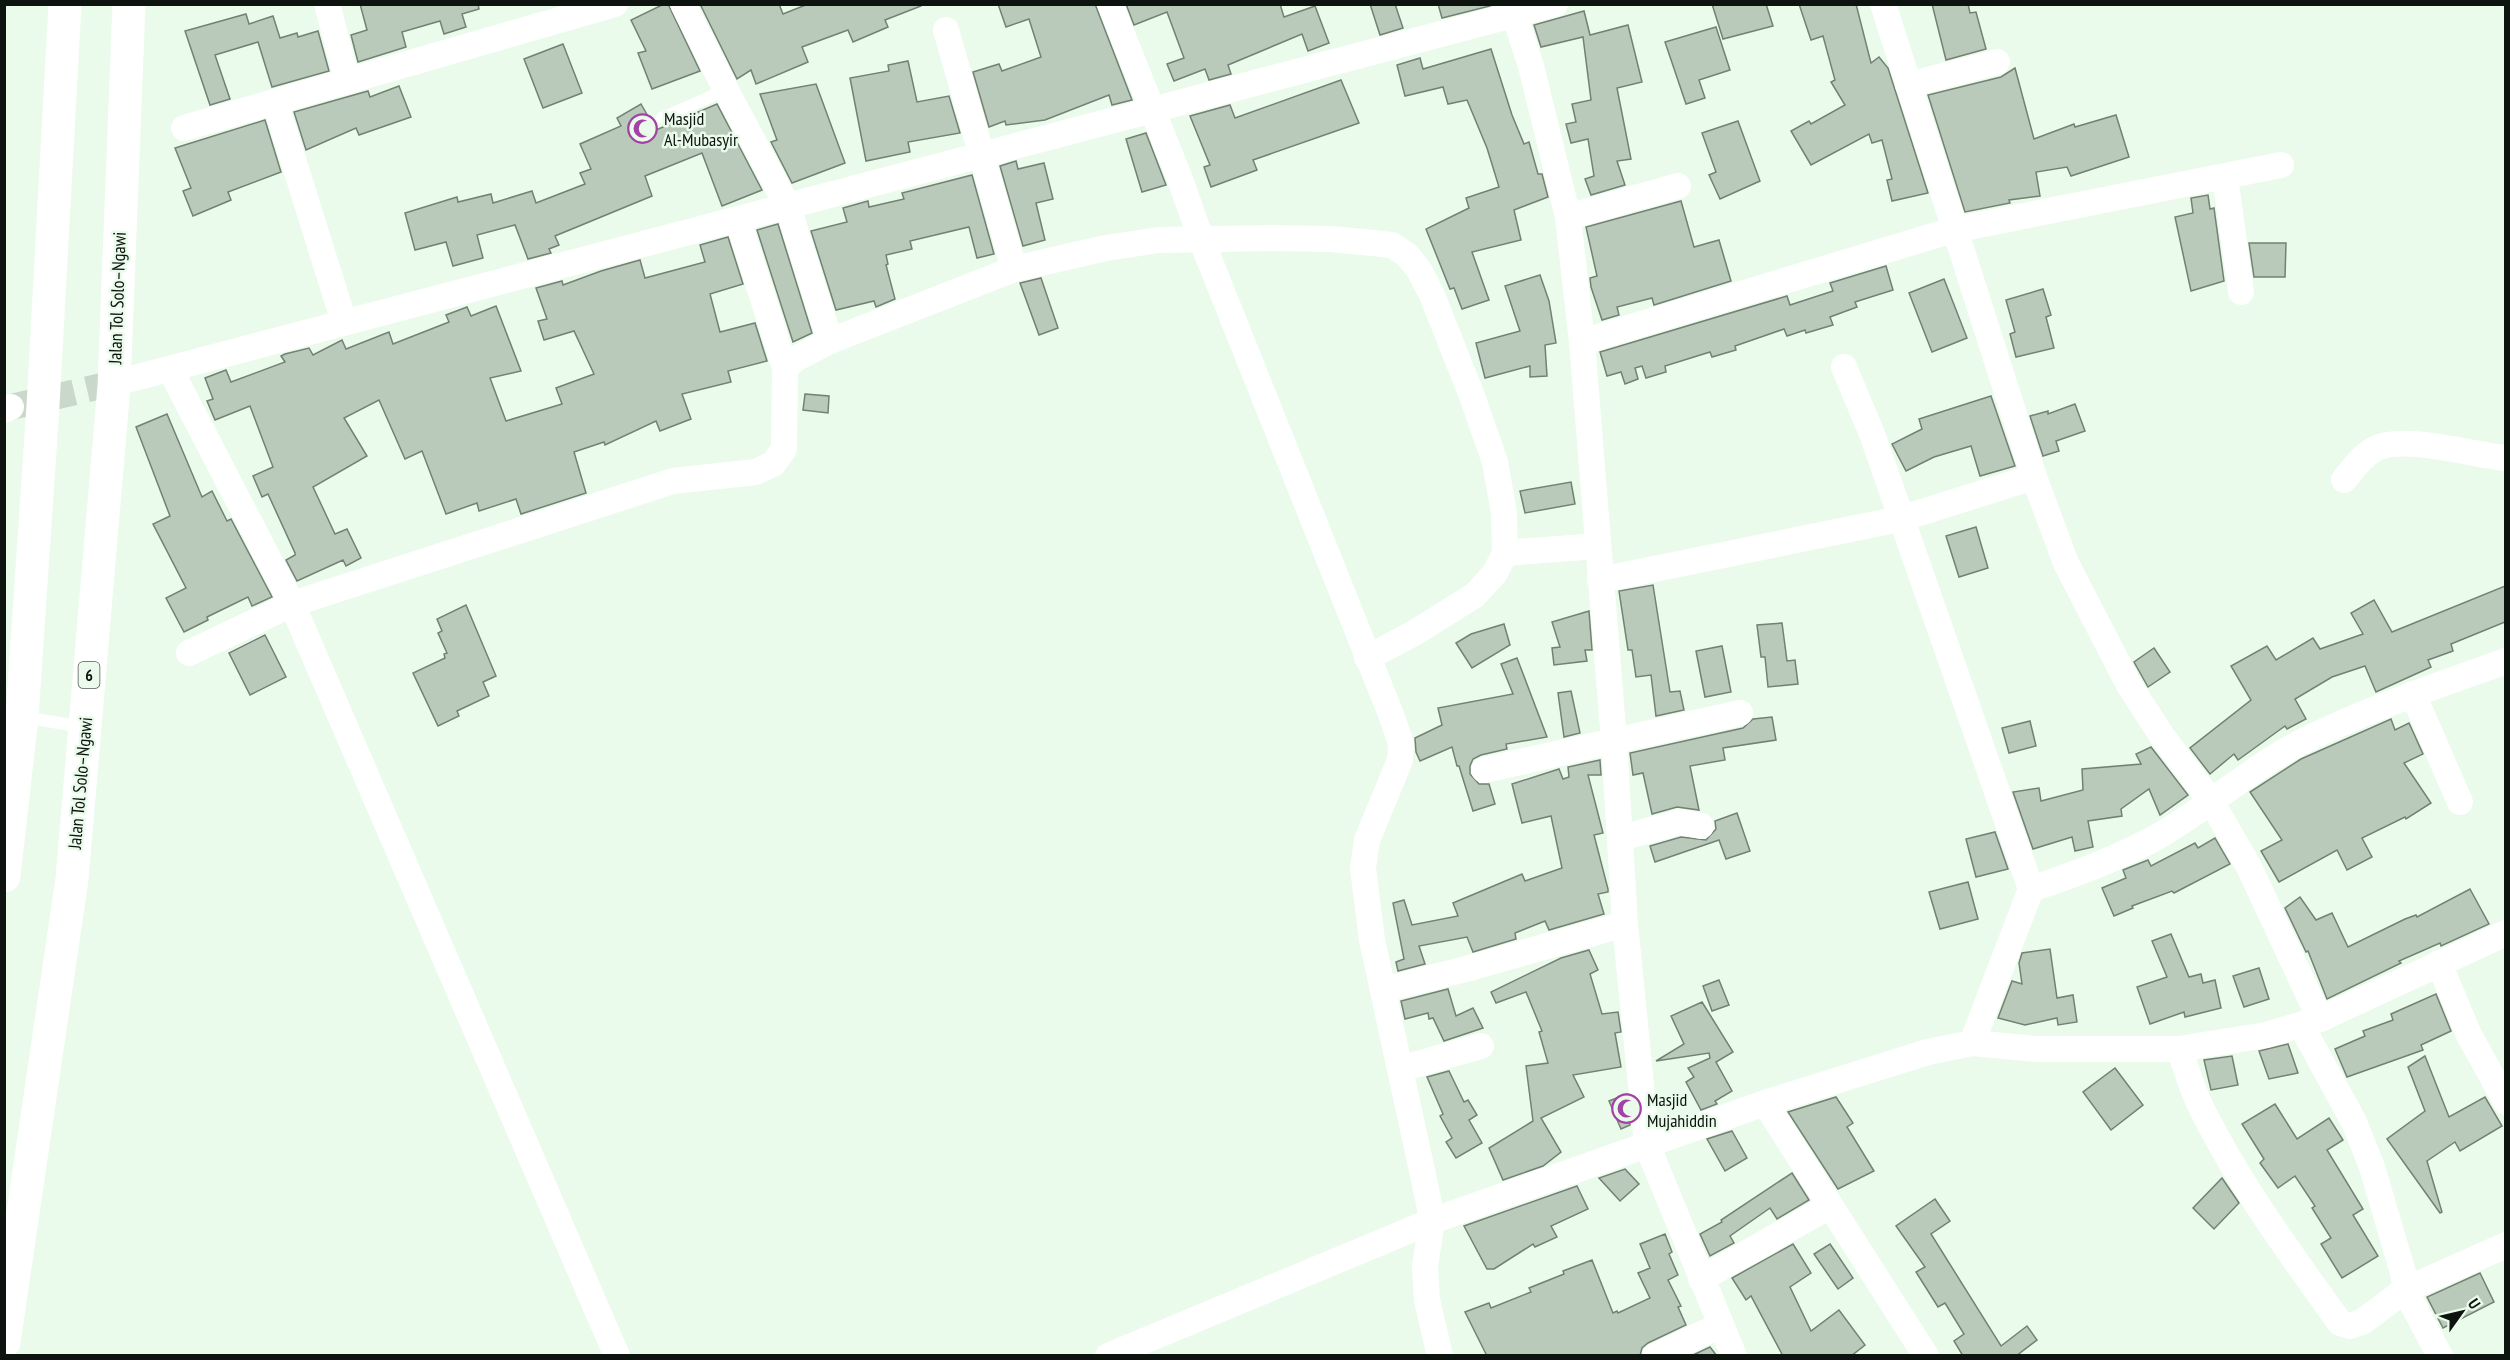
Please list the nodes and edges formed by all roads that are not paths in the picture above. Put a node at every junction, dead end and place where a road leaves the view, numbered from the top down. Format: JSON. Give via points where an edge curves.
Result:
{"nodes":[{"id":1,"x":65,"y":4,"type":"edge"},
{"id":2,"x":129,"y":4,"type":"edge"},
{"id":3,"x":327,"y":4,"type":"edge"},
{"id":4,"x":615,"y":4,"type":"edge"},
{"id":5,"x":683,"y":4,"type":"edge"},
{"id":6,"x":1110,"y":4,"type":"edge"},
{"id":7,"x":1555,"y":4,"type":"edge"},
{"id":8,"x":1883,"y":4,"type":"edge"},
{"id":9,"x":1513,"y":10,"type":"edge"},
{"id":10,"x":946,"y":30,"type":"dead end"},
{"id":11,"x":1997,"y":62,"type":"dead end"},
{"id":12,"x":347,"y":80,"type":"junction"},
{"id":13,"x":1908,"y":86,"type":"junction"},
{"id":14,"x":726,"y":90,"type":"junction"},
{"id":15,"x":275,"y":102,"type":"junction"},
{"id":16,"x":1153,"y":111,"type":"junction"},
{"id":17,"x":662,"y":118,"type":"dead end"},
{"id":18,"x":184,"y":128,"type":"dead end"},
{"id":19,"x":982,"y":156,"type":"junction"},
{"id":20,"x":2281,"y":165,"type":"dead end"},
{"id":21,"x":2225,"y":177,"type":"junction"},
{"id":22,"x":1678,"y":186,"type":"dead end"},
{"id":23,"x":788,"y":207,"type":"junction"},
{"id":24,"x":1568,"y":217,"type":"junction"},
{"id":25,"x":738,"y":220,"type":"junction"},
{"id":26,"x":1953,"y":230,"type":"junction"},
{"id":27,"x":1201,"y":239,"type":"junction"},
{"id":28,"x":1014,"y":269,"type":"junction"},
{"id":29,"x":2241,"y":292,"type":"dead end"},
{"id":30,"x":344,"y":322,"type":"junction"},
{"id":31,"x":830,"y":341,"type":"junction"},
{"id":32,"x":1582,"y":342,"type":"junction"},
{"id":33,"x":1844,"y":367,"type":"dead end"},
{"id":34,"x":786,"y":368,"type":"junction"},
{"id":35,"x":170,"y":369,"type":"junction"},
{"id":36,"x":123,"y":381,"type":"tunnel mouth"},
{"id":37,"x":2505,"y":458,"type":"edge"},
{"id":38,"x":2034,"y":477,"type":"junction"},
{"id":39,"x":2344,"y":480,"type":"dead end"},
{"id":40,"x":1900,"y":519,"type":"junction"},
{"id":41,"x":1597,"y":546,"type":"junction"},
{"id":42,"x":1505,"y":553,"type":"junction"},
{"id":43,"x":1600,"y":580,"type":"junction"},
{"id":44,"x":292,"y":604,"type":"junction"},
{"id":45,"x":189,"y":653,"type":"dead end"},
{"id":46,"x":1367,"y":658,"type":"junction"},
{"id":47,"x":2505,"y":661,"type":"edge"},
{"id":48,"x":2414,"y":694,"type":"junction"},
{"id":49,"x":1740,"y":713,"type":"dead end"},
{"id":50,"x":22,"y":717,"type":"junction"},
{"id":51,"x":84,"y":727,"type":"junction"},
{"id":52,"x":1614,"y":741,"type":"junction"},
{"id":53,"x":1484,"y":770,"type":"dead end"},
{"id":54,"x":2211,"y":801,"type":"junction"},
{"id":55,"x":2460,"y":802,"type":"dead end"},
{"id":56,"x":1701,"y":826,"type":"dead end"},
{"id":57,"x":1621,"y":838,"type":"junction"},
{"id":58,"x":4,"y":876,"type":"edge"},
{"id":59,"x":2031,"y":889,"type":"junction"},
{"id":60,"x":1625,"y":924,"type":"junction"},
{"id":61,"x":2505,"y":933,"type":"edge"},
{"id":62,"x":2439,"y":963,"type":"junction"},
{"id":63,"x":1383,"y":990,"type":"junction"},
{"id":64,"x":2311,"y":1022,"type":"junction"},
{"id":65,"x":1972,"y":1043,"type":"junction"},
{"id":66,"x":1481,"y":1046,"type":"dead end"},
{"id":67,"x":2179,"y":1049,"type":"junction"},
{"id":68,"x":1400,"y":1069,"type":"junction"},
{"id":69,"x":2505,"y":1102,"type":"edge"},
{"id":70,"x":1765,"y":1103,"type":"junction"},
{"id":71,"x":1647,"y":1145,"type":"junction"},
{"id":72,"x":1830,"y":1206,"type":"junction"},
{"id":73,"x":1432,"y":1221,"type":"junction"},
{"id":74,"x":2505,"y":1245,"type":"edge"},
{"id":75,"x":1701,"y":1279,"type":"junction"},
{"id":76,"x":2405,"y":1290,"type":"junction"},
{"id":77,"x":1720,"y":1325,"type":"junction"},
{"id":78,"x":4,"y":1342,"type":"edge"},
{"id":79,"x":616,"y":1356,"type":"edge"},
{"id":80,"x":1108,"y":1356,"type":"edge"},
{"id":81,"x":1440,"y":1356,"type":"edge"},
{"id":82,"x":1655,"y":1356,"type":"edge"},
{"id":83,"x":1734,"y":1356,"type":"edge"},
{"id":84,"x":1926,"y":1356,"type":"edge"},
{"id":85,"x":2440,"y":1356,"type":"edge"}],
"edges":[{"from":1,"to":50,"type":"highway"},
{"from":2,"to":51,"type":"highway","name":"Jalan Tol Solo–Ngawi","number":"6","via":[[114,386]]},
{"from":3,"to":12,"type":"street"},
{"from":4,"to":12,"type":"street"},
{"from":5,"to":14,"type":"street"},
{"from":6,"to":16,"type":"street"},
{"from":7,"to":9,"type":"street"},
{"from":8,"to":13,"type":"street"},
{"from":9,"to":16,"type":"street"},
{"from":9,"to":24,"type":"street","via":[[1531,66]]},
{"from":10,"to":19,"type":"street"},
{"from":11,"to":13,"type":"street"},
{"from":12,"to":15,"type":"street"},
{"from":13,"to":26,"type":"street"},
{"from":14,"to":17,"type":"lane"},
{"from":14,"to":23,"type":"street"},
{"from":15,"to":18,"type":"street"},
{"from":15,"to":30,"type":"street"},
{"from":16,"to":19,"type":"street"},
{"from":16,"to":27,"type":"street"},
{"from":19,"to":23,"type":"street"},
{"from":19,"to":28,"type":"street"},
{"from":20,"to":21,"type":"street"},
{"from":21,"to":26,"type":"street"},
{"from":21,"to":29,"type":"street"},
{"from":22,"to":24,"type":"street"},
{"from":23,"to":25,"type":"street"},
{"from":23,"to":31,"type":"street"},
{"from":24,"to":32,"type":"street"},
{"from":25,"to":30,"type":"street"},
{"from":25,"to":34,"type":"street"},
{"from":26,"to":32,"type":"street"},
{"from":26,"to":38,"type":"street"},
{"from":27,"to":28,"type":"street","via":[[1106,248]]},
{"from":27,"to":42,"type":"street","via":[[1374,242],[1392,245],[1407,255],[1432,296],[1495,462],[1504,513]]},
{"from":27,"to":46,"type":"street"},
{"from":28,"to":31,"type":"street"},
{"from":30,"to":35,"type":"street"},
{"from":31,"to":34,"type":"street"},
{"from":32,"to":41,"type":"street"},
{"from":33,"to":40,"type":"street","via":[[1872,434]]},
{"from":34,"to":44,"type":"street","via":[[784,450],[773,464],[756,472],[673,481]]},
{"from":35,"to":36,"type":"street"},
{"from":35,"to":44,"type":"street"},
{"from":37,"to":39,"type":"street","via":[[2388,443],[2363,457]]},
{"from":38,"to":40,"type":"street"},
{"from":38,"to":54,"type":"street","via":[[2066,563],[2129,686]]},
{"from":40,"to":43,"type":"street"},
{"from":40,"to":59,"type":"street"},
{"from":41,"to":42,"type":"street"},
{"from":41,"to":43,"type":"street"},
{"from":42,"to":46,"type":"street","via":[[1496,573],[1475,595]]},
{"from":43,"to":52,"type":"street"},
{"from":44,"to":45,"type":"street"},
{"from":44,"to":79,"type":"street"},
{"from":46,"to":63,"type":"street","via":[[1401,744],[1401,760],[1366,840],[1363,868]]},
{"from":47,"to":48,"type":"street"},
{"from":48,"to":54,"type":"street","via":[[2292,747]]},
{"from":48,"to":55,"type":"street"},
{"from":49,"to":52,"type":"street"},
{"from":50,"to":51,"type":"lane"},
{"from":50,"to":58,"type":"highway"},
{"from":51,"to":78,"type":"highway","name":"Jalan Tol Solo–Ngawi","number":"6","via":[[72,879]]},
{"from":52,"to":53,"type":"street"},
{"from":52,"to":57,"type":"street"},
{"from":54,"to":59,"type":"street","via":[[2157,837],[2079,874]]},
{"from":54,"to":64,"type":"street","via":[[2249,867]]},
{"from":56,"to":57,"type":"street","via":[[1680,822]]},
{"from":57,"to":60,"type":"street"},
{"from":59,"to":65,"type":"street"},
{"from":60,"to":63,"type":"street"},
{"from":60,"to":71,"type":"street"},
{"from":61,"to":62,"type":"street"},
{"from":62,"to":64,"type":"street"},
{"from":62,"to":69,"type":"street","via":[[2455,1004]]},
{"from":63,"to":68,"type":"street"},
{"from":64,"to":67,"type":"street","via":[[2266,1035]]},
{"from":64,"to":76,"type":"street","via":[[2372,1167]]},
{"from":65,"to":67,"type":"street","via":[[2037,1049]]},
{"from":65,"to":70,"type":"street","via":[[1928,1052]]},
{"from":66,"to":68,"type":"street"},
{"from":67,"to":76,"type":"street","via":[[2199,1103],[2220,1143],[2340,1323],[2350,1326],[2362,1322]]},
{"from":68,"to":73,"type":"street"},
{"from":70,"to":71,"type":"street"},
{"from":70,"to":72,"type":"street"},
{"from":71,"to":73,"type":"street"},
{"from":71,"to":75,"type":"street"},
{"from":72,"to":75,"type":"street"},
{"from":72,"to":84,"type":"street"},
{"from":73,"to":80,"type":"street"},
{"from":73,"to":81,"type":"street","via":[[1425,1266],[1427,1300]]},
{"from":74,"to":76,"type":"street"},
{"from":75,"to":77,"type":"street"},
{"from":76,"to":85,"type":"street"},
{"from":77,"to":82,"type":"street"},
{"from":77,"to":83,"type":"street"}]}
